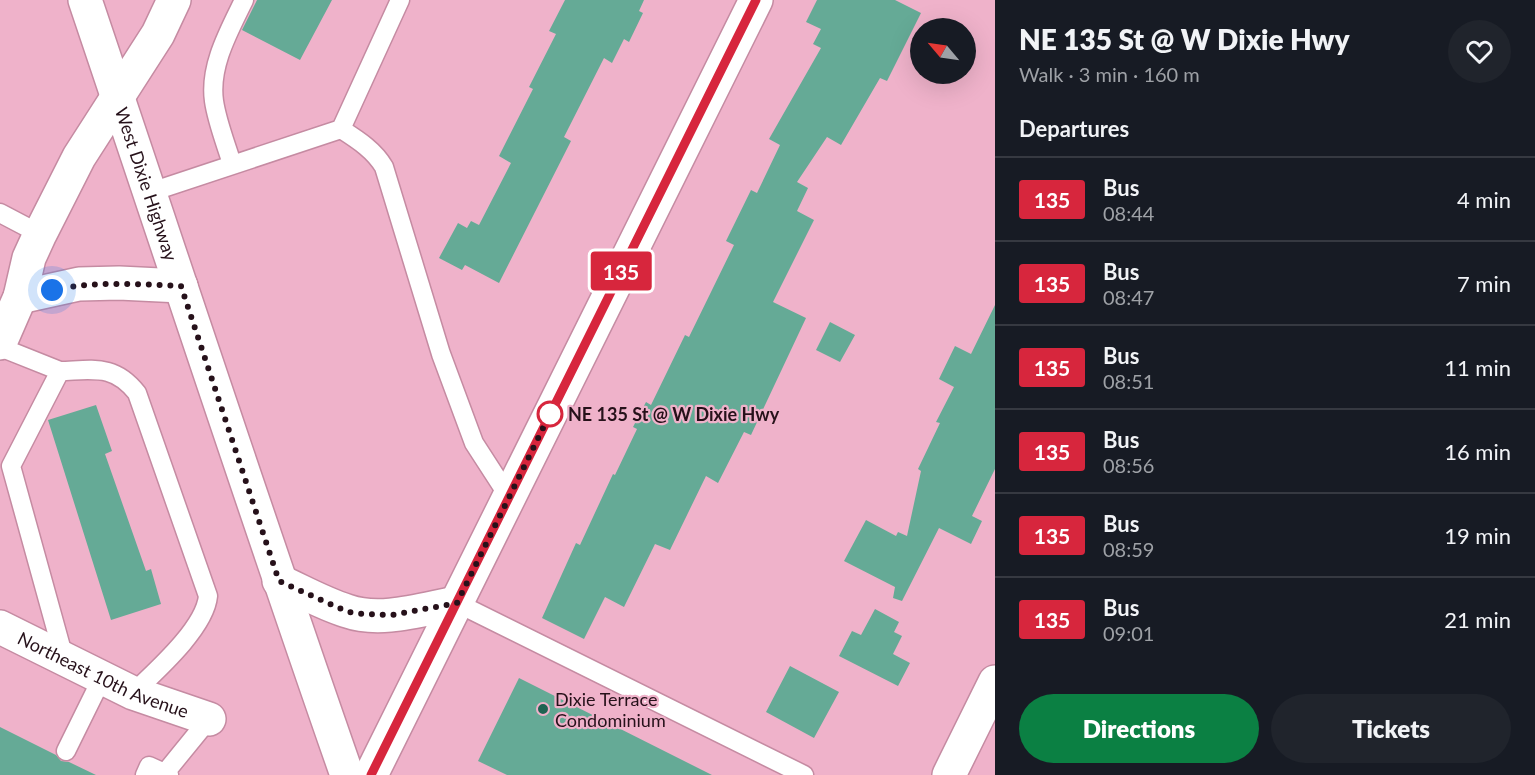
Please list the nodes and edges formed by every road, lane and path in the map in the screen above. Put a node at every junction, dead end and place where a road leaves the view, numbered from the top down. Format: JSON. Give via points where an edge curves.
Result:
{"nodes":[{"id":1,"x":85,"y":0,"type":"edge"},
{"id":2,"x":174,"y":0,"type":"edge"},
{"id":3,"x":244,"y":0,"type":"edge"},
{"id":4,"x":400,"y":0,"type":"edge"},
{"id":5,"x":756,"y":0,"type":"edge"},
{"id":6,"x":117,"y":96,"type":"junction"},
{"id":7,"x":341,"y":129,"type":"junction"},
{"id":8,"x":232,"y":164,"type":"junction"},
{"id":9,"x":150,"y":192,"type":"junction"},
{"id":10,"x":0,"y":213,"type":"edge"},
{"id":11,"x":40,"y":234,"type":"junction"},
{"id":12,"x":181,"y":286,"type":"junction"},
{"id":13,"x":20,"y":297,"type":"junction"},
{"id":14,"x":0,"y":343,"type":"edge"},
{"id":15,"x":0,"y":347,"type":"edge"},
{"id":16,"x":60,"y":371,"type":"junction"},
{"id":17,"x":509,"y":497,"type":"junction"},
{"id":18,"x":279,"y":581,"type":"junction"},
{"id":19,"x":457,"y":603,"type":"junction"},
{"id":20,"x":0,"y":627,"type":"edge"},
{"id":21,"x":64,"y":658,"type":"junction"},
{"id":22,"x":102,"y":678,"type":"junction"},
{"id":23,"x":995,"y":682,"type":"edge"},
{"id":24,"x":133,"y":693,"type":"junction"},
{"id":25,"x":209,"y":719,"type":"joint"},
{"id":26,"x":66,"y":751,"type":"dead end"},
{"id":27,"x":157,"y":772,"type":"edge"},
{"id":28,"x":347,"y":775,"type":"edge"},
{"id":29,"x":371,"y":775,"type":"edge"},
{"id":30,"x":804,"y":775,"type":"edge"},
{"id":31,"x":949,"y":775,"type":"edge"}],
"edges":[{"from":1,"to":6,"type":"main road","name":"West Dixie Highway"},
{"from":2,"to":6,"type":"main road","via":[[158,34]]},
{"from":3,"to":8,"type":"lane","via":[[215,70],[214,101]]},
{"from":4,"to":7,"type":"lane"},
{"from":5,"to":17,"type":"main road"},
{"from":6,"to":9,"type":"main road","name":"West Dixie Highway"},
{"from":6,"to":11,"type":"main road"},
{"from":7,"to":8,"type":"lane"},
{"from":7,"to":17,"type":"lane","via":[[368,147],[384,167],[441,354],[474,443]]},
{"from":8,"to":9,"type":"lane"},
{"from":9,"to":12,"type":"main road","name":"West Dixie Highway"},
{"from":10,"to":11,"type":"lane"},
{"from":11,"to":13,"type":"main road","via":[[29,258]]},
{"from":12,"to":13,"type":"main road","via":[[79,284]]},
{"from":12,"to":18,"type":"main road","name":"West Dixie Highway"},
{"from":13,"to":14,"type":"main road"},
{"from":15,"to":16,"type":"lane"},
{"from":16,"to":21,"type":"lane","via":[[11,466]]},
{"from":16,"to":24,"type":"lane","via":[[112,372],[126,379],[137,393],[208,596],[207,607],[198,621],[168,659]]},
{"from":17,"to":19,"type":"main road"},
{"from":18,"to":19,"type":"main road","via":[[348,612],[363,614],[392,615]]},
{"from":18,"to":28,"type":"main road","name":"West Dixie Highway"},
{"from":19,"to":29,"type":"main road"},
{"from":19,"to":30,"type":"lane"},
{"from":20,"to":21,"type":"main road","name":"Northeast 10th Avenue"},
{"from":21,"to":22,"type":"main road","name":"Northeast 10th Avenue"},
{"from":22,"to":24,"type":"main road","name":"Northeast 10th Avenue"},
{"from":22,"to":26,"type":"lane"},
{"from":23,"to":31,"type":"main road"},
{"from":24,"to":25,"type":"main road","name":"Northeast 10th Avenue"},
{"from":25,"to":27,"type":"lane"}]}
